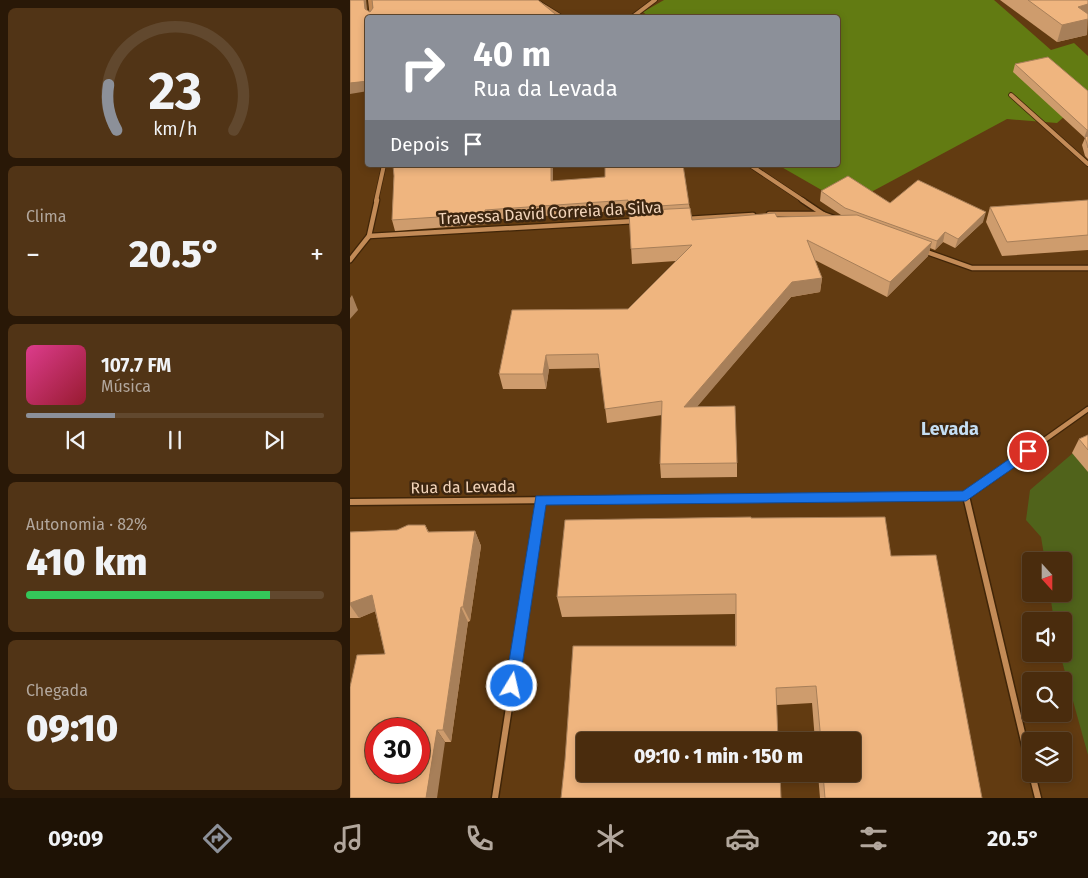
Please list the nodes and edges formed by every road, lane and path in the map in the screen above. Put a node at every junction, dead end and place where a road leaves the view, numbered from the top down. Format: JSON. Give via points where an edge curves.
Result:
{"nodes":[{"id":1,"x":370,"y":0,"type":"edge"},
{"id":2,"x":534,"y":0,"type":"edge"},
{"id":3,"x":655,"y":0,"type":"edge"},
{"id":4,"x":372,"y":15,"type":"edge"},
{"id":5,"x":559,"y":15,"type":"edge"},
{"id":6,"x":635,"y":15,"type":"edge"},
{"id":7,"x":1011,"y":96,"type":"dead end"},
{"id":8,"x":1088,"y":164,"type":"edge"},
{"id":9,"x":384,"y":167,"type":"edge"},
{"id":10,"x":753,"y":167,"type":"edge"},
{"id":11,"x":764,"y":214,"type":"edge"},
{"id":12,"x":823,"y":214,"type":"junction"},
{"id":13,"x":755,"y":215,"type":"edge"},
{"id":14,"x":676,"y":219,"type":"edge"},
{"id":15,"x":646,"y":221,"type":"edge"},
{"id":16,"x":842,"y":221,"type":"edge"},
{"id":17,"x":368,"y":236,"type":"junction"},
{"id":18,"x":916,"y":248,"type":"edge"},
{"id":19,"x":350,"y":260,"type":"edge"},
{"id":20,"x":1088,"y":268,"type":"edge"},
{"id":21,"x":1088,"y":409,"type":"edge"},
{"id":22,"x":966,"y":496,"type":"junction"},
{"id":23,"x":540,"y":500,"type":"junction"},
{"id":24,"x":350,"y":502,"type":"edge"},
{"id":25,"x":1022,"y":732,"type":"edge"},
{"id":26,"x":1034,"y":782,"type":"edge"},
{"id":27,"x":495,"y":798,"type":"edge"},
{"id":28,"x":1038,"y":798,"type":"edge"}],
"edges":[{"from":1,"to":4,"type":"street"},
{"from":2,"to":5,"type":"street"},
{"from":3,"to":6,"type":"street"},
{"from":7,"to":8,"type":"street"},
{"from":9,"to":17,"type":"street"},
{"from":10,"to":12,"type":"street"},
{"from":11,"to":12,"type":"street"},
{"from":12,"to":16,"type":"street"},
{"from":13,"to":14,"type":"street","name":"Travessa David Correia da Silva"},
{"from":15,"to":17,"type":"street","name":"Travessa David Correia da Silva"},
{"from":17,"to":19,"type":"street"},
{"from":18,"to":20,"type":"street","via":[[972,268]]},
{"from":21,"to":22,"type":"street"},
{"from":22,"to":23,"type":"street","name":"Rua da Levada"},
{"from":22,"to":25,"type":"street"},
{"from":23,"to":24,"type":"street","name":"Rua da Levada"},
{"from":23,"to":27,"type":"street"},
{"from":26,"to":28,"type":"street"}]}
